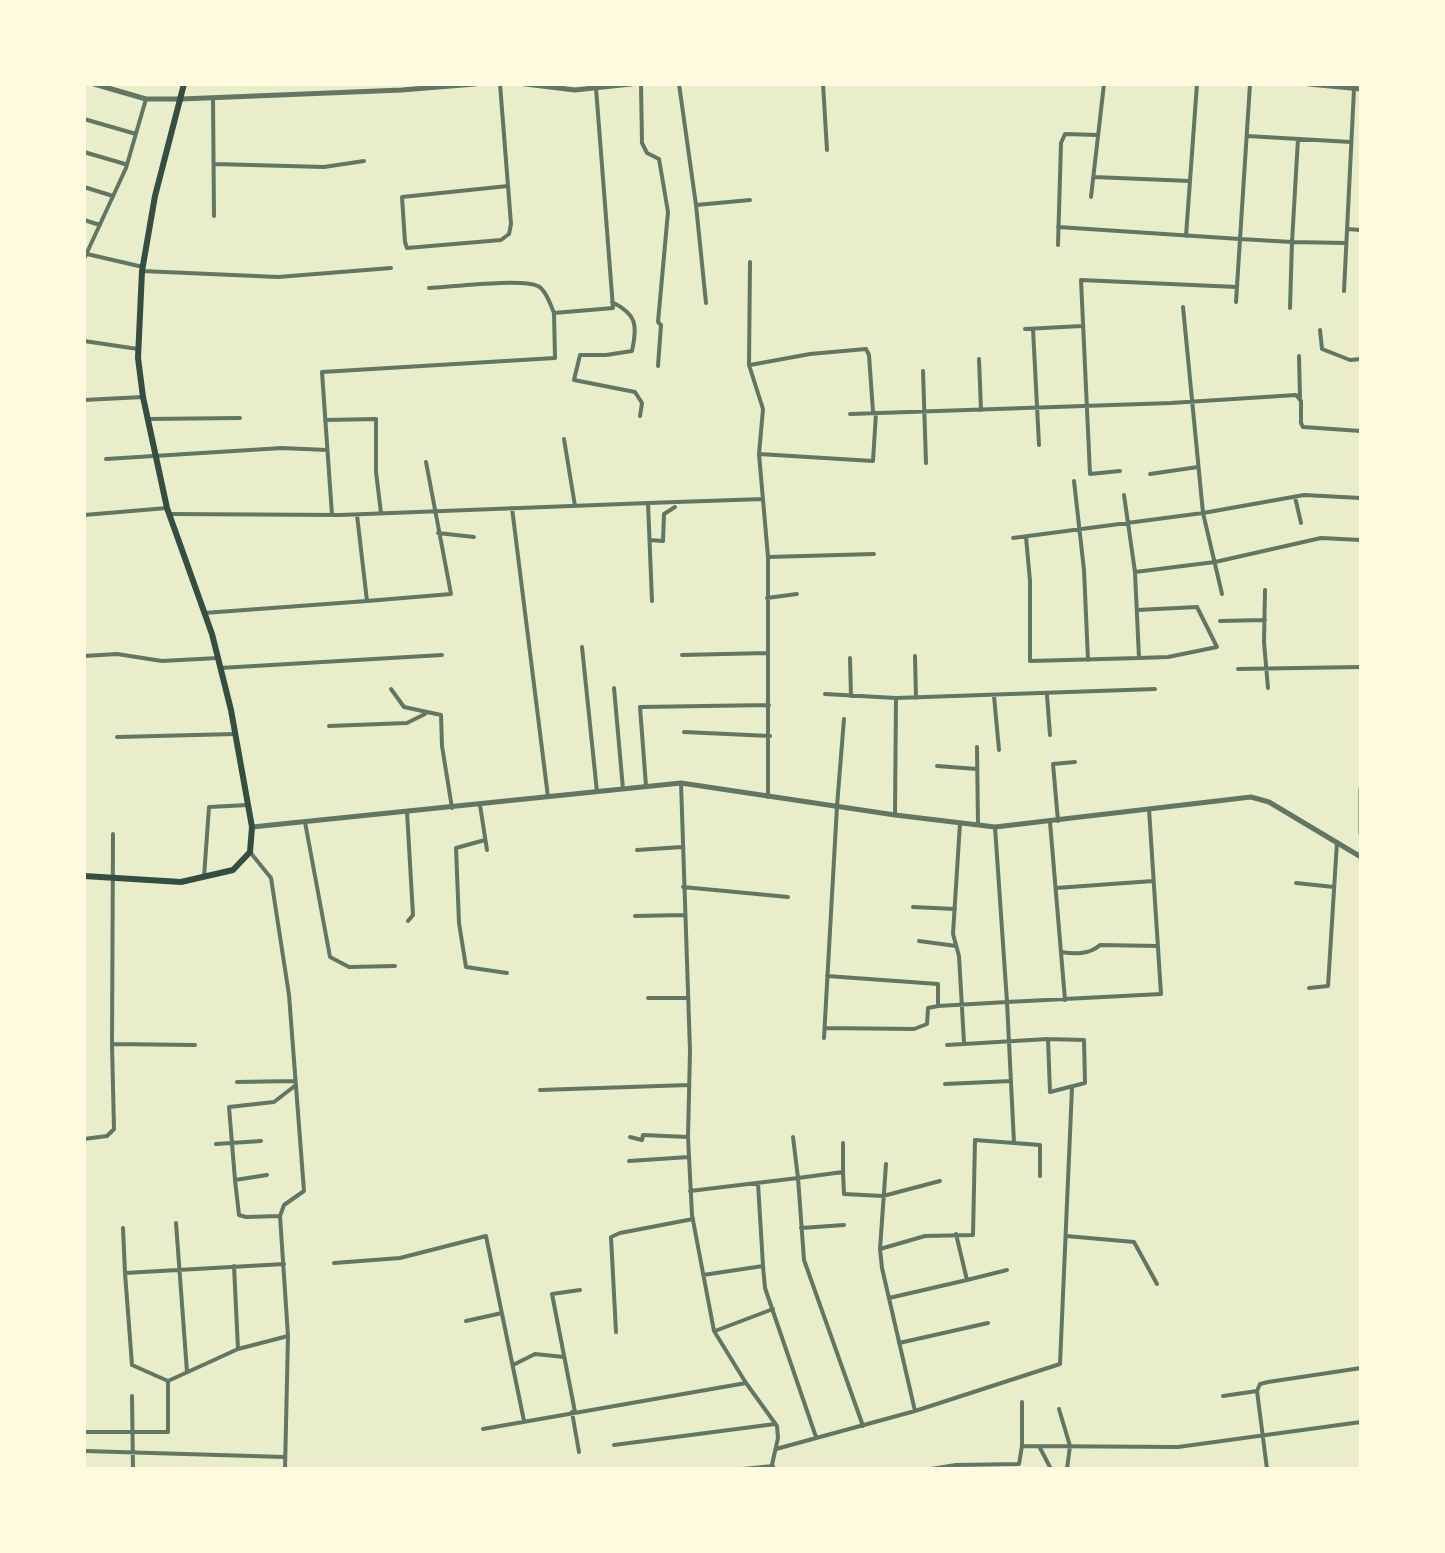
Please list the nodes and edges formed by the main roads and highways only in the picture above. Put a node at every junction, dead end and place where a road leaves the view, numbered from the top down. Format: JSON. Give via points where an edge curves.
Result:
{"nodes":[{"id":1,"x":184,"y":84,"type":"edge"},
{"id":2,"x":84,"y":876,"type":"edge"}],
"edges":[{"from":1,"to":2,"type":"main road","via":[[142,269],[138,349],[168,511],[218,658],[235,734],[252,827],[250,852],[233,870],[181,882]]}]}
